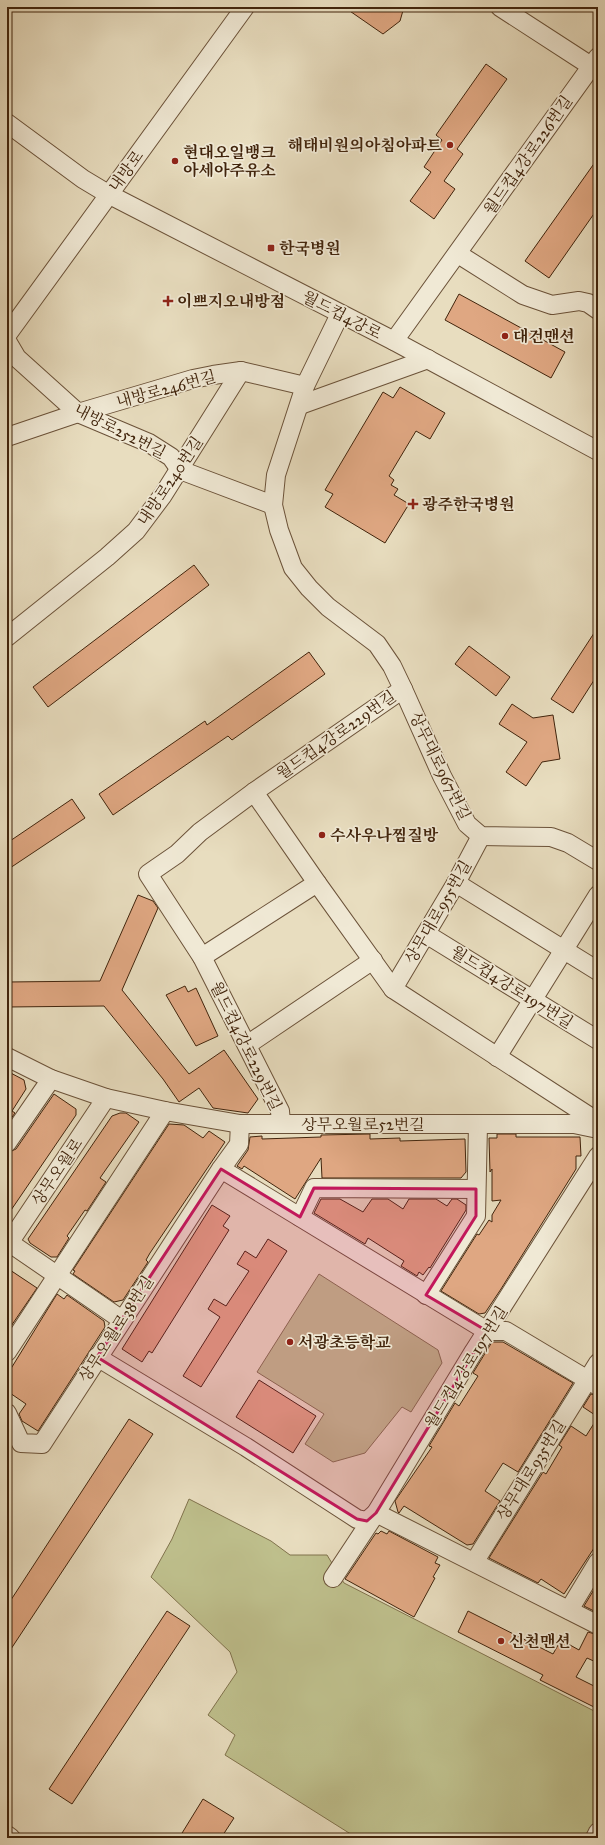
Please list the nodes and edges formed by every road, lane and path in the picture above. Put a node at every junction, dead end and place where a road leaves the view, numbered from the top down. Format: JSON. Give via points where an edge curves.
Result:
{"nodes":[{"id":1,"x":245,"y":7,"type":"edge"},
{"id":2,"x":500,"y":7,"type":"edge"},
{"id":3,"x":594,"y":62,"type":"edge"},
{"id":4,"x":7,"y":123,"type":"edge"},
{"id":5,"x":108,"y":194,"type":"junction"},
{"id":6,"x":458,"y":254,"type":"junction"},
{"id":7,"x":598,"y":310,"type":"edge"},
{"id":8,"x":340,"y":314,"type":"junction"},
{"id":9,"x":7,"y":335,"type":"edge"},
{"id":10,"x":7,"y":340,"type":"edge"},
{"id":11,"x":394,"y":341,"type":"junction"},
{"id":12,"x":428,"y":359,"type":"junction"},
{"id":13,"x":241,"y":371,"type":"junction"},
{"id":14,"x":305,"y":386,"type":"junction"},
{"id":15,"x":300,"y":405,"type":"junction"},
{"id":16,"x":78,"y":413,"type":"junction"},
{"id":17,"x":7,"y":437,"type":"edge"},
{"id":18,"x":598,"y":451,"type":"edge"},
{"id":19,"x":180,"y":470,"type":"junction"},
{"id":20,"x":273,"y":505,"type":"junction"},
{"id":21,"x":7,"y":637,"type":"edge"},
{"id":22,"x":403,"y":689,"type":"junction"},
{"id":23,"x":254,"y":792,"type":"junction"},
{"id":24,"x":481,"y":836,"type":"junction"},
{"id":25,"x":598,"y":861,"type":"edge"},
{"id":26,"x":317,"y":883,"type":"junction"},
{"id":27,"x":456,"y":883,"type":"junction"},
{"id":28,"x":598,"y":895,"type":"edge"},
{"id":29,"x":426,"y":934,"type":"junction"},
{"id":30,"x":564,"y":950,"type":"junction"},
{"id":31,"x":202,"y":957,"type":"junction"},
{"id":32,"x":373,"y":960,"type":"junction"},
{"id":33,"x":598,"y":971,"type":"edge"},
{"id":34,"x":393,"y":989,"type":"junction"},
{"id":35,"x":533,"y":999,"type":"junction"},
{"id":36,"x":598,"y":1040,"type":"edge"},
{"id":37,"x":247,"y":1045,"type":"junction"},
{"id":38,"x":7,"y":1057,"type":"edge"},
{"id":39,"x":497,"y":1057,"type":"junction"},
{"id":40,"x":51,"y":1079,"type":"junction"},
{"id":41,"x":106,"y":1098,"type":"junction"},
{"id":42,"x":165,"y":1111,"type":"junction"},
{"id":43,"x":598,"y":1122,"type":"edge"},
{"id":44,"x":281,"y":1123,"type":"junction"},
{"id":45,"x":240,"y":1124,"type":"junction"},
{"id":46,"x":478,"y":1125,"type":"junction"},
{"id":47,"x":598,"y":1129,"type":"edge"},
{"id":48,"x":7,"y":1143,"type":"edge"},
{"id":49,"x":598,"y":1156,"type":"edge"},
{"id":50,"x":221,"y":1169,"type":"junction"},
{"id":51,"x":476,"y":1188,"type":"junction"},
{"id":52,"x":300,"y":1217,"type":"junction"},
{"id":53,"x":8,"y":1243,"type":"edge"},
{"id":54,"x":57,"y":1276,"type":"junction"},
{"id":55,"x":426,"y":1295,"type":"junction"},
{"id":56,"x":122,"y":1320,"type":"junction"},
{"id":57,"x":487,"y":1331,"type":"junction"},
{"id":58,"x":7,"y":1352,"type":"edge"},
{"id":59,"x":97,"y":1357,"type":"junction"},
{"id":60,"x":598,"y":1363,"type":"edge"},
{"id":61,"x":593,"y":1382,"type":"edge"},
{"id":62,"x":7,"y":1412,"type":"edge"},
{"id":63,"x":376,"y":1513,"type":"junction"},
{"id":64,"x":475,"y":1562,"type":"junction"},
{"id":65,"x":598,"y":1562,"type":"edge"},
{"id":66,"x":333,"y":1578,"type":"dead end"},
{"id":67,"x":568,"y":1610,"type":"junction"},
{"id":68,"x":598,"y":1625,"type":"edge"},
{"id":69,"x":598,"y":1832,"type":"edge"},
{"id":70,"x":7,"y":1835,"type":"edge"},
{"id":71,"x":11,"y":1838,"type":"edge"},
{"id":72,"x":595,"y":1838,"type":"edge"}],
"edges":[{"from":1,"to":5,"type":"street","name":"내방로"},
{"from":2,"to":3,"type":"street"},
{"from":3,"to":6,"type":"street","name":"월드컵4강로226번길"},
{"from":4,"to":5,"type":"street","name":"월드컵4강로","via":[[83,179]]},
{"from":5,"to":8,"type":"street","name":"월드컵4강로"},
{"from":5,"to":9,"type":"street","name":"내방로"},
{"from":6,"to":7,"type":"street","via":[[523,294],[552,305],[579,301],[588,303]]},
{"from":6,"to":11,"type":"street","name":"월드컵4강로226번길"},
{"from":8,"to":11,"type":"street","name":"월드컵4강로"},
{"from":8,"to":14,"type":"street","name":"월드컵4강로229번길"},
{"from":10,"to":16,"type":"street","name":"내방로252번길","via":[[17,358]]},
{"from":11,"to":12,"type":"street","name":"월드컵4강로"},
{"from":12,"to":15,"type":"street"},
{"from":12,"to":18,"type":"street","name":"월드컵4강로"},
{"from":13,"to":14,"type":"street","name":"내방로246번길"},
{"from":13,"to":16,"type":"street","name":"내방로246번길","via":[[193,379]]},
{"from":13,"to":19,"type":"street","name":"내방로240번길"},
{"from":14,"to":15,"type":"street","name":"월드컵4강로229번길"},
{"from":15,"to":20,"type":"street","name":"월드컵4강로229번길","via":[[276,475]]},
{"from":16,"to":17,"type":"street","name":"내방로246번길"},
{"from":16,"to":19,"type":"street","name":"내방로252번길","via":[[149,443],[171,457]]},
{"from":19,"to":20,"type":"street","name":"내방로252번길"},
{"from":19,"to":21,"type":"street","name":"내방로240번길","via":[[152,513],[127,541]]},
{"from":20,"to":22,"type":"street","name":"월드컵4강로229번길","via":[[293,568],[328,607],[378,644]]},
{"from":22,"to":23,"type":"street","name":"월드컵4강로229번길"},
{"from":22,"to":24,"type":"street","name":"상무대로967번길","via":[[460,812],[467,824]]},
{"from":23,"to":26,"type":"street"},
{"from":23,"to":31,"type":"street","name":"월드컵4강로229번길","via":[[148,874]]},
{"from":24,"to":25,"type":"street","name":"상무대로967번길","via":[[551,837],[568,843]]},
{"from":24,"to":27,"type":"street","name":"상무대로955번길"},
{"from":26,"to":31,"type":"street"},
{"from":26,"to":32,"type":"street"},
{"from":27,"to":29,"type":"street","name":"상무대로955번길"},
{"from":27,"to":30,"type":"street"},
{"from":28,"to":30,"type":"street"},
{"from":29,"to":34,"type":"street","name":"상무대로955번길"},
{"from":29,"to":35,"type":"street","name":"월드컵4강로197번길"},
{"from":30,"to":33,"type":"street"},
{"from":30,"to":35,"type":"street"},
{"from":31,"to":37,"type":"street","name":"월드컵4강로229번길"},
{"from":32,"to":34,"type":"street"},
{"from":32,"to":37,"type":"street"},
{"from":34,"to":39,"type":"street"},
{"from":35,"to":36,"type":"street","name":"월드컵4강로197번길"},
{"from":35,"to":39,"type":"street"},
{"from":37,"to":44,"type":"street","name":"월드컵4강로229번길","via":[[280,1111]]},
{"from":38,"to":40,"type":"street","name":"상무오월로52번길"},
{"from":39,"to":43,"type":"street"},
{"from":40,"to":41,"type":"street","name":"상무오월로52번길"},
{"from":40,"to":48,"type":"street"},
{"from":41,"to":42,"type":"street","name":"상무오월로52번길"},
{"from":41,"to":53,"type":"street","name":"상무오월로"},
{"from":42,"to":45,"type":"street","name":"상무오월로52번길"},
{"from":42,"to":54,"type":"street"},
{"from":44,"to":45,"type":"street","name":"상무오월로52번길"},
{"from":44,"to":46,"type":"street","name":"상무오월로52번길"},
{"from":45,"to":50,"type":"street","name":"상무오월로38번길","via":[[239,1144]]},
{"from":46,"to":47,"type":"street","name":"상무오월로52번길","via":[[574,1124]]},
{"from":46,"to":51,"type":"street"},
{"from":49,"to":57,"type":"street","name":"월드컵4강로197번길"},
{"from":50,"to":52,"type":"street"},
{"from":50,"to":56,"type":"street","name":"상무오월로38번길"},
{"from":51,"to":52,"type":"street","via":[[314,1188]]},
{"from":51,"to":55,"type":"street","via":[[476,1216]]},
{"from":52,"to":55,"type":"street"},
{"from":53,"to":54,"type":"street"},
{"from":54,"to":56,"type":"street"},
{"from":54,"to":58,"type":"street"},
{"from":55,"to":57,"type":"street"},
{"from":56,"to":59,"type":"street","name":"상무오월로38번길"},
{"from":57,"to":61,"type":"street","via":[[506,1331]]},
{"from":57,"to":63,"type":"street","name":"월드컵4강로197번길"},
{"from":59,"to":62,"type":"street","name":"상무오월로38번길","via":[[42,1444],[21,1443]]},
{"from":59,"to":63,"type":"street","via":[[246,1447],[357,1519],[367,1521]]},
{"from":60,"to":61,"type":"street"},
{"from":61,"to":64,"type":"street","name":"상무대로935번길"},
{"from":63,"to":64,"type":"street"},
{"from":63,"to":66,"type":"street","name":"월드컵4강로197번길"},
{"from":64,"to":67,"type":"street"},
{"from":65,"to":67,"type":"street"},
{"from":67,"to":68,"type":"street"},
{"from":69,"to":72,"type":"street"},
{"from":70,"to":71,"type":"street"}]}
